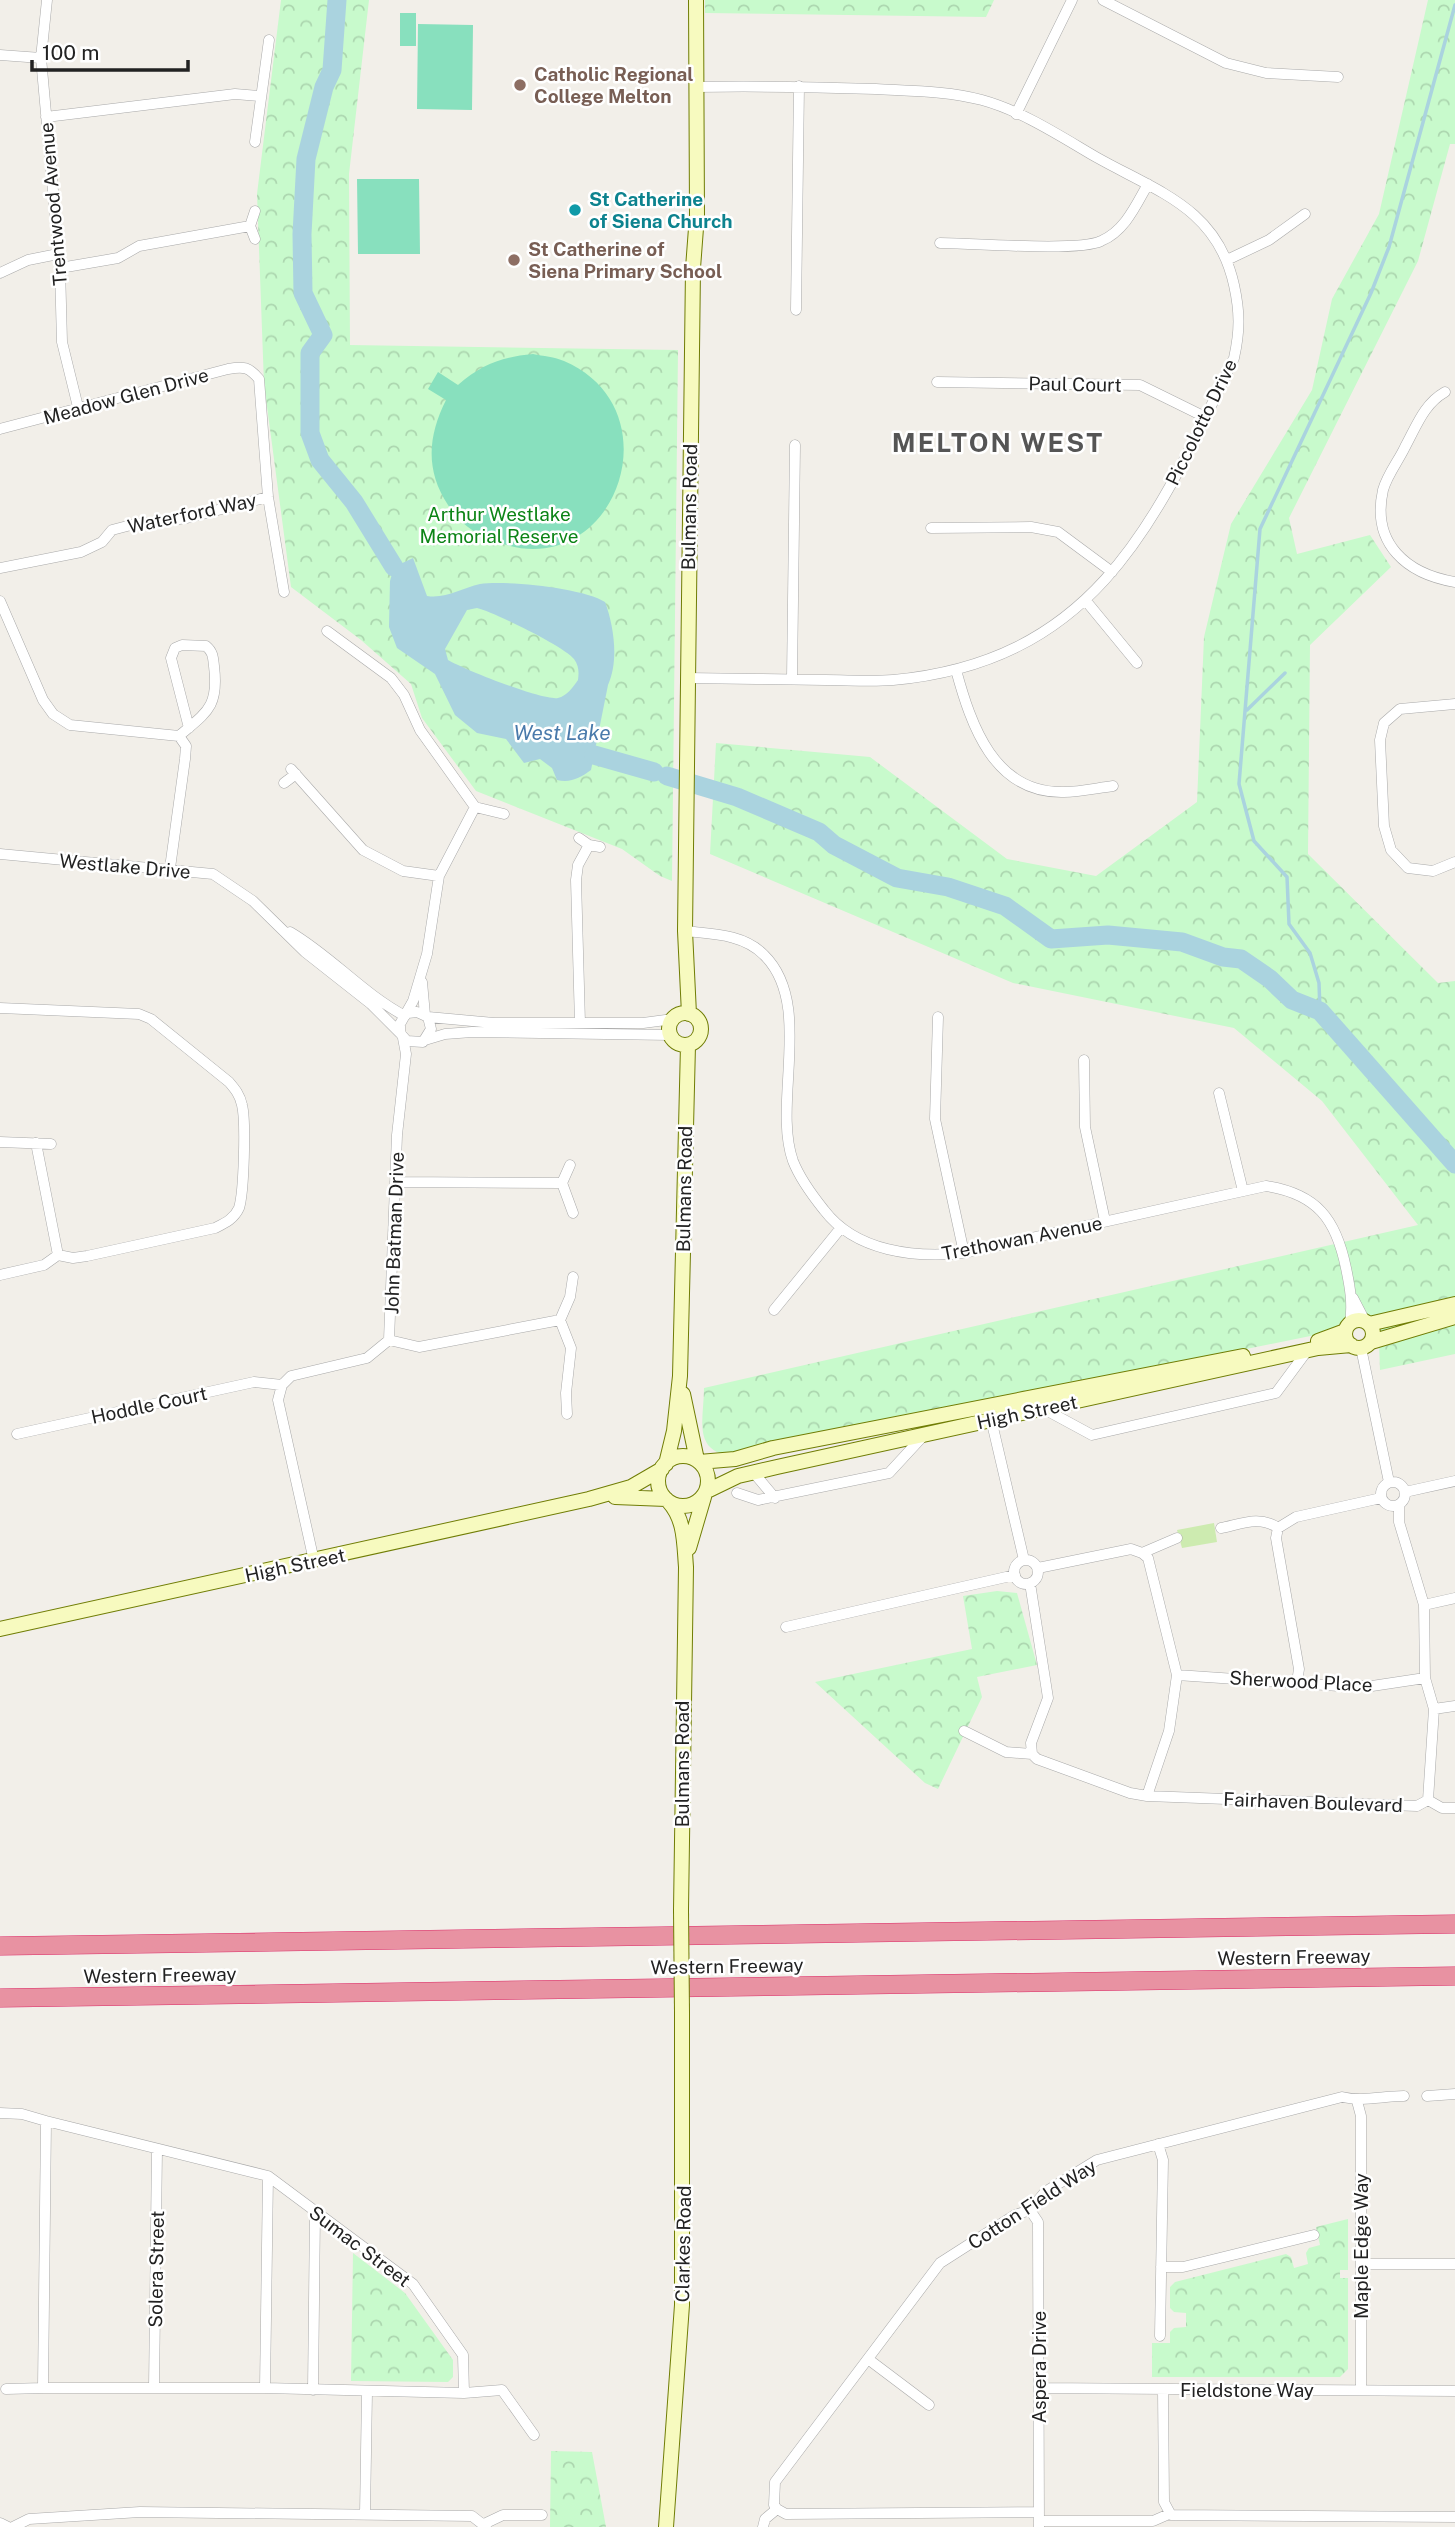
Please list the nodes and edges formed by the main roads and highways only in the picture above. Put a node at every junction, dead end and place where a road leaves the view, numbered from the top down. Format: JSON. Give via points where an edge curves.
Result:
{"nodes":[{"id":1,"x":1455,"y":1924,"type":"edge"},
{"id":2,"x":0,"y":1945,"type":"edge"},
{"id":3,"x":1455,"y":1976,"type":"edge"},
{"id":4,"x":0,"y":1998,"type":"edge"}],
"edges":[{"from":1,"to":2,"type":"highway","name":"Western Freeway"},
{"from":3,"to":4,"type":"highway","name":"Western Freeway"}]}
